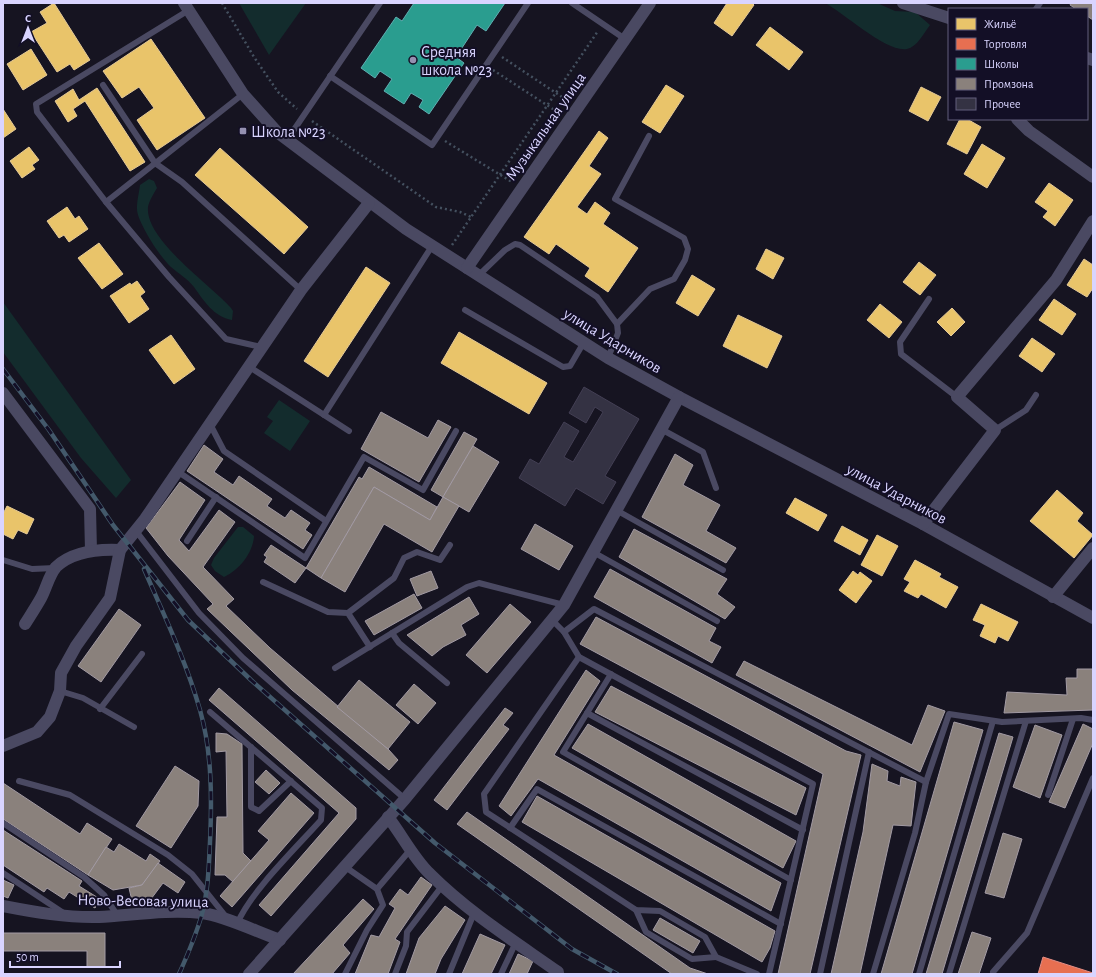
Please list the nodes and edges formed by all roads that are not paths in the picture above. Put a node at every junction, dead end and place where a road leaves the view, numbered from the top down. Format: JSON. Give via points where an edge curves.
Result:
{"nodes":[{"id":1,"x":380,"y":3,"type":"edge"},
{"id":2,"x":528,"y":3,"type":"edge"},
{"id":3,"x":572,"y":3,"type":"edge"},
{"id":4,"x":650,"y":3,"type":"edge"},
{"id":5,"x":903,"y":3,"type":"edge"},
{"id":6,"x":187,"y":6,"type":"edge"},
{"id":7,"x":948,"y":18,"type":"edge"},
{"id":8,"x":625,"y":39,"type":"junction"},
{"id":9,"x":330,"y":76,"type":"junction"},
{"id":10,"x":103,"y":84,"type":"dead end"},
{"id":11,"x":243,"y":94,"type":"junction"},
{"id":12,"x":1017,"y":120,"type":"edge"},
{"id":13,"x":649,"y":136,"type":"dead end"},
{"id":14,"x":287,"y":140,"type":"junction"},
{"id":15,"x":155,"y":163,"type":"junction"},
{"id":16,"x":1093,"y":177,"type":"edge"},
{"id":17,"x":106,"y":202,"type":"junction"},
{"id":18,"x":369,"y":203,"type":"junction"},
{"id":19,"x":1093,"y":220,"type":"edge"},
{"id":20,"x":432,"y":246,"type":"junction"},
{"id":21,"x":467,"y":268,"type":"junction"},
{"id":22,"x":479,"y":275,"type":"junction"},
{"id":23,"x":301,"y":290,"type":"junction"},
{"id":24,"x":929,"y":299,"type":"dead end"},
{"id":25,"x":465,"y":310,"type":"dead end"},
{"id":26,"x":617,"y":324,"type":"junction"},
{"id":27,"x":584,"y":342,"type":"junction"},
{"id":28,"x":261,"y":347,"type":"junction"},
{"id":29,"x":608,"y":358,"type":"junction"},
{"id":30,"x":248,"y":366,"type":"junction"},
{"id":31,"x":3,"y":392,"type":"edge"},
{"id":32,"x":1036,"y":395,"type":"dead end"},
{"id":33,"x":958,"y":396,"type":"junction"},
{"id":34,"x":679,"y":397,"type":"junction"},
{"id":35,"x":324,"y":416,"type":"junction"},
{"id":36,"x":209,"y":424,"type":"junction"},
{"id":37,"x":661,"y":429,"type":"junction"},
{"id":38,"x":995,"y":430,"type":"junction"},
{"id":39,"x":348,"y":431,"type":"dead end"},
{"id":40,"x":456,"y":431,"type":"dead end"},
{"id":41,"x":177,"y":471,"type":"junction"},
{"id":42,"x":716,"y":488,"type":"dead end"},
{"id":43,"x":216,"y":497,"type":"junction"},
{"id":44,"x":616,"y":510,"type":"junction"},
{"id":45,"x":326,"y":521,"type":"junction"},
{"id":46,"x":923,"y":524,"type":"junction"},
{"id":47,"x":136,"y":531,"type":"junction"},
{"id":48,"x":187,"y":541,"type":"dead end"},
{"id":49,"x":450,"y":545,"type":"dead end"},
{"id":50,"x":1093,"y":548,"type":"edge"},
{"id":51,"x":120,"y":550,"type":"junction"},
{"id":52,"x":90,"y":552,"type":"junction"},
{"id":53,"x":594,"y":552,"type":"junction"},
{"id":54,"x":3,"y":560,"type":"edge"},
{"id":55,"x":55,"y":568,"type":"junction"},
{"id":56,"x":723,"y":570,"type":"dead end"},
{"id":57,"x":263,"y":582,"type":"dead end"},
{"id":58,"x":1053,"y":597,"type":"junction"},
{"id":59,"x":564,"y":605,"type":"junction"},
{"id":60,"x":348,"y":613,"type":"junction"},
{"id":61,"x":1093,"y":618,"type":"edge"},
{"id":62,"x":552,"y":620,"type":"junction"},
{"id":63,"x":717,"y":621,"type":"dead end"},
{"id":64,"x":25,"y":624,"type":"dead end"},
{"id":65,"x":564,"y":632,"type":"junction"},
{"id":66,"x":392,"y":633,"type":"junction"},
{"id":67,"x":370,"y":647,"type":"junction"},
{"id":68,"x":142,"y":654,"type":"dead end"},
{"id":69,"x":579,"y":657,"type":"junction"},
{"id":70,"x":335,"y":668,"type":"dead end"},
{"id":71,"x":610,"y":674,"type":"junction"},
{"id":72,"x":447,"y":683,"type":"dead end"},
{"id":73,"x":60,"y":691,"type":"junction"},
{"id":74,"x":100,"y":709,"type":"junction"},
{"id":75,"x":210,"y":712,"type":"dead end"},
{"id":76,"x":587,"y":714,"type":"junction"},
{"id":77,"x":1073,"y":719,"type":"junction"},
{"id":78,"x":1093,"y":720,"type":"edge"},
{"id":79,"x":993,"y":721,"type":"junction"},
{"id":80,"x":1026,"y":721,"type":"junction"},
{"id":81,"x":134,"y":727,"type":"dead end"},
{"id":82,"x":3,"y":746,"type":"edge"},
{"id":83,"x":251,"y":747,"type":"junction"},
{"id":84,"x":869,"y":752,"type":"junction"},
{"id":85,"x":1093,"y":778,"type":"edge"},
{"id":86,"x":19,"y":781,"type":"dead end"},
{"id":87,"x":291,"y":781,"type":"junction"},
{"id":88,"x":926,"y":782,"type":"junction"},
{"id":89,"x":1048,"y":795,"type":"dead end"},
{"id":90,"x":404,"y":799,"type":"junction"},
{"id":91,"x":388,"y":817,"type":"junction"},
{"id":92,"x":3,"y":823,"type":"edge"},
{"id":93,"x":510,"y":828,"type":"junction"},
{"id":94,"x":803,"y":830,"type":"junction"},
{"id":95,"x":412,"y":849,"type":"junction"},
{"id":96,"x":344,"y":866,"type":"junction"},
{"id":97,"x":3,"y":873,"type":"edge"},
{"id":98,"x":791,"y":880,"type":"junction"},
{"id":99,"x":442,"y":886,"type":"junction"},
{"id":100,"x":377,"y":889,"type":"junction"},
{"id":101,"x":3,"y":906,"type":"edge"},
{"id":102,"x":636,"y":910,"type":"junction"},
{"id":103,"x":474,"y":913,"type":"junction"},
{"id":104,"x":66,"y":915,"type":"junction"},
{"id":105,"x":117,"y":915,"type":"junction"},
{"id":106,"x":234,"y":923,"type":"junction"},
{"id":107,"x":781,"y":924,"type":"junction"},
{"id":108,"x":280,"y":940,"type":"junction"},
{"id":109,"x":516,"y":942,"type":"junction"},
{"id":110,"x":716,"y":957,"type":"junction"},
{"id":111,"x":349,"y":966,"type":"junction"},
{"id":112,"x":993,"y":972,"type":"dead end"},
{"id":113,"x":560,"y":973,"type":"edge"},
{"id":114,"x":249,"y":974,"type":"edge"},
{"id":115,"x":341,"y":974,"type":"edge"},
{"id":116,"x":345,"y":974,"type":"edge"},
{"id":117,"x":395,"y":974,"type":"edge"},
{"id":118,"x":448,"y":974,"type":"edge"},
{"id":119,"x":501,"y":974,"type":"edge"},
{"id":120,"x":757,"y":974,"type":"edge"},
{"id":121,"x":769,"y":974,"type":"edge"},
{"id":122,"x":820,"y":974,"type":"edge"},
{"id":123,"x":873,"y":974,"type":"edge"},
{"id":124,"x":919,"y":974,"type":"edge"},
{"id":125,"x":949,"y":974,"type":"edge"}],
"edges":[{"from":1,"to":9,"type":"lane"},
{"from":2,"to":9,"type":"lane","via":[[432,145]]},
{"from":3,"to":8,"type":"lane"},
{"from":4,"to":8,"type":"street","name":"Музыкальная улица"},
{"from":5,"to":7,"type":"street"},
{"from":6,"to":11,"type":"street","name":"улица Ударников"},
{"from":6,"to":17,"type":"lane","via":[[36,104],[37,112]]},
{"from":8,"to":21,"type":"street","name":"Музыкальная улица"},
{"from":9,"to":14,"type":"lane"},
{"from":10,"to":15,"type":"lane"},
{"from":11,"to":14,"type":"street","name":"улица Ударников"},
{"from":11,"to":15,"type":"lane"},
{"from":12,"to":16,"type":"street"},
{"from":13,"to":26,"type":"lane","via":[[615,199],[684,238],[688,249],[685,260],[674,278],[650,289]]},
{"from":14,"to":18,"type":"street","name":"улица Ударников"},
{"from":15,"to":17,"type":"lane"},
{"from":15,"to":23,"type":"lane","via":[[182,182]]},
{"from":17,"to":28,"type":"lane","via":[[169,277],[226,339]]},
{"from":18,"to":20,"type":"street","name":"улица Ударников"},
{"from":18,"to":23,"type":"street"},
{"from":19,"to":33,"type":"street","via":[[1056,280]]},
{"from":20,"to":21,"type":"street","name":"улица Ударников"},
{"from":20,"to":35,"type":"lane"},
{"from":21,"to":22,"type":"street","name":"улица Ударников"},
{"from":22,"to":26,"type":"lane","via":[[505,250],[514,244],[520,245],[597,297]]},
{"from":22,"to":27,"type":"street","name":"улица Ударников"},
{"from":23,"to":28,"type":"street"},
{"from":24,"to":33,"type":"lane","via":[[900,342],[901,354]]},
{"from":25,"to":27,"type":"lane","via":[[563,367],[570,366]]},
{"from":26,"to":29,"type":"lane","via":[[618,333]]},
{"from":27,"to":29,"type":"street","name":"улица Ударников"},
{"from":28,"to":30,"type":"street"},
{"from":29,"to":34,"type":"street","name":"улица Ударников"},
{"from":30,"to":35,"type":"lane"},
{"from":30,"to":36,"type":"street"},
{"from":31,"to":52,"type":"street","via":[[90,509]]},
{"from":32,"to":38,"type":"lane","via":[[1026,410]]},
{"from":33,"to":38,"type":"street"},
{"from":34,"to":37,"type":"street"},
{"from":34,"to":46,"type":"street","name":"улица Ударников"},
{"from":35,"to":39,"type":"lane"},
{"from":36,"to":41,"type":"street"},
{"from":36,"to":45,"type":"lane","via":[[224,451]]},
{"from":37,"to":42,"type":"lane","via":[[703,452]]},
{"from":37,"to":44,"type":"street"},
{"from":38,"to":46,"type":"street"},
{"from":40,"to":45,"type":"lane","via":[[423,490],[364,457]]},
{"from":41,"to":43,"type":"lane"},
{"from":41,"to":47,"type":"street"},
{"from":43,"to":45,"type":"lane","via":[[305,558]]},
{"from":43,"to":48,"type":"lane"},
{"from":44,"to":53,"type":"street"},
{"from":44,"to":56,"type":"lane"},
{"from":46,"to":58,"type":"street","name":"улица Ударников"},
{"from":47,"to":51,"type":"street"},
{"from":47,"to":90,"type":"lane","via":[[199,613],[243,658]]},
{"from":49,"to":60,"type":"lane","via":[[440,560],[417,552],[404,558],[394,578]]},
{"from":50,"to":58,"type":"street"},
{"from":51,"to":52,"type":"street"},
{"from":51,"to":73,"type":"street","via":[[110,598],[76,646],[61,673]]},
{"from":52,"to":55,"type":"street","via":[[74,555]]},
{"from":53,"to":59,"type":"street"},
{"from":53,"to":63,"type":"lane"},
{"from":54,"to":55,"type":"lane","via":[[32,569]]},
{"from":55,"to":64,"type":"street"},
{"from":57,"to":60,"type":"lane","via":[[328,612]]},
{"from":58,"to":61,"type":"street","name":"улица Ударников"},
{"from":59,"to":62,"type":"street"},
{"from":59,"to":66,"type":"lane","via":[[479,583],[467,587]]},
{"from":60,"to":67,"type":"lane"},
{"from":62,"to":65,"type":"lane"},
{"from":62,"to":90,"type":"street"},
{"from":65,"to":69,"type":"lane"},
{"from":65,"to":84,"type":"lane","via":[[594,609]]},
{"from":66,"to":67,"type":"lane"},
{"from":66,"to":72,"type":"lane","via":[[399,643]]},
{"from":67,"to":70,"type":"lane"},
{"from":68,"to":74,"type":"lane"},
{"from":69,"to":71,"type":"lane"},
{"from":69,"to":93,"type":"lane","via":[[484,794],[486,812]]},
{"from":71,"to":76,"type":"lane"},
{"from":71,"to":94,"type":"lane","via":[[813,784]]},
{"from":73,"to":74,"type":"lane","via":[[83,698]]},
{"from":73,"to":82,"type":"street","via":[[50,717],[37,732]]},
{"from":74,"to":81,"type":"lane"},
{"from":75,"to":83,"type":"lane"},
{"from":76,"to":94,"type":"lane"},
{"from":76,"to":98,"type":"lane","via":[[563,752]]},
{"from":77,"to":78,"type":"lane"},
{"from":77,"to":80,"type":"lane"},
{"from":77,"to":89,"type":"lane"},
{"from":79,"to":80,"type":"lane"},
{"from":79,"to":88,"type":"lane","via":[[949,714]]},
{"from":79,"to":124,"type":"lane"},
{"from":80,"to":125,"type":"lane"},
{"from":83,"to":87,"type":"lane"},
{"from":83,"to":87,"type":"lane","via":[[251,807],[259,811]]},
{"from":84,"to":88,"type":"lane"},
{"from":84,"to":122,"type":"lane"},
{"from":85,"to":112,"type":"lane","via":[[1027,933]]},
{"from":86,"to":106,"type":"lane","via":[[70,795],[168,855],[192,874]]},
{"from":87,"to":106,"type":"lane","via":[[322,808],[321,820],[269,878]]},
{"from":88,"to":123,"type":"lane","via":[[915,832]]},
{"from":90,"to":91,"type":"street"},
{"from":91,"to":95,"type":"street"},
{"from":91,"to":96,"type":"street"},
{"from":92,"to":105,"type":"lane","via":[[84,877],[104,896]]},
{"from":93,"to":102,"type":"lane"},
{"from":93,"to":107,"type":"lane","via":[[537,789]]},
{"from":94,"to":98,"type":"lane"},
{"from":95,"to":99,"type":"street","via":[[428,873]]},
{"from":95,"to":100,"type":"lane"},
{"from":96,"to":100,"type":"lane"},
{"from":96,"to":108,"type":"street"},
{"from":97,"to":104,"type":"lane"},
{"from":98,"to":107,"type":"lane"},
{"from":99,"to":103,"type":"street"},
{"from":99,"to":117,"type":"lane","via":[[407,932],[406,946]]},
{"from":100,"to":111,"type":"lane","via":[[383,905]]},
{"from":101,"to":104,"type":"street","name":"Ново-Весовая улица","via":[[44,914]]},
{"from":102,"to":110,"type":"lane","via":[[660,911],[705,936]]},
{"from":102,"to":110,"type":"lane","via":[[646,932],[692,959]]},
{"from":103,"to":109,"type":"street"},
{"from":103,"to":118,"type":"lane"},
{"from":104,"to":105,"type":"street","name":"Ново-Весовая улица"},
{"from":105,"to":106,"type":"street","name":"Ново-Весовая улица","via":[[202,913]]},
{"from":106,"to":108,"type":"street","name":"Ново-Весовая улица"},
{"from":107,"to":121,"type":"lane"},
{"from":108,"to":114,"type":"street"},
{"from":109,"to":113,"type":"street"},
{"from":109,"to":119,"type":"lane"},
{"from":110,"to":120,"type":"lane"},
{"from":111,"to":115,"type":"lane"},
{"from":111,"to":116,"type":"lane"}]}
